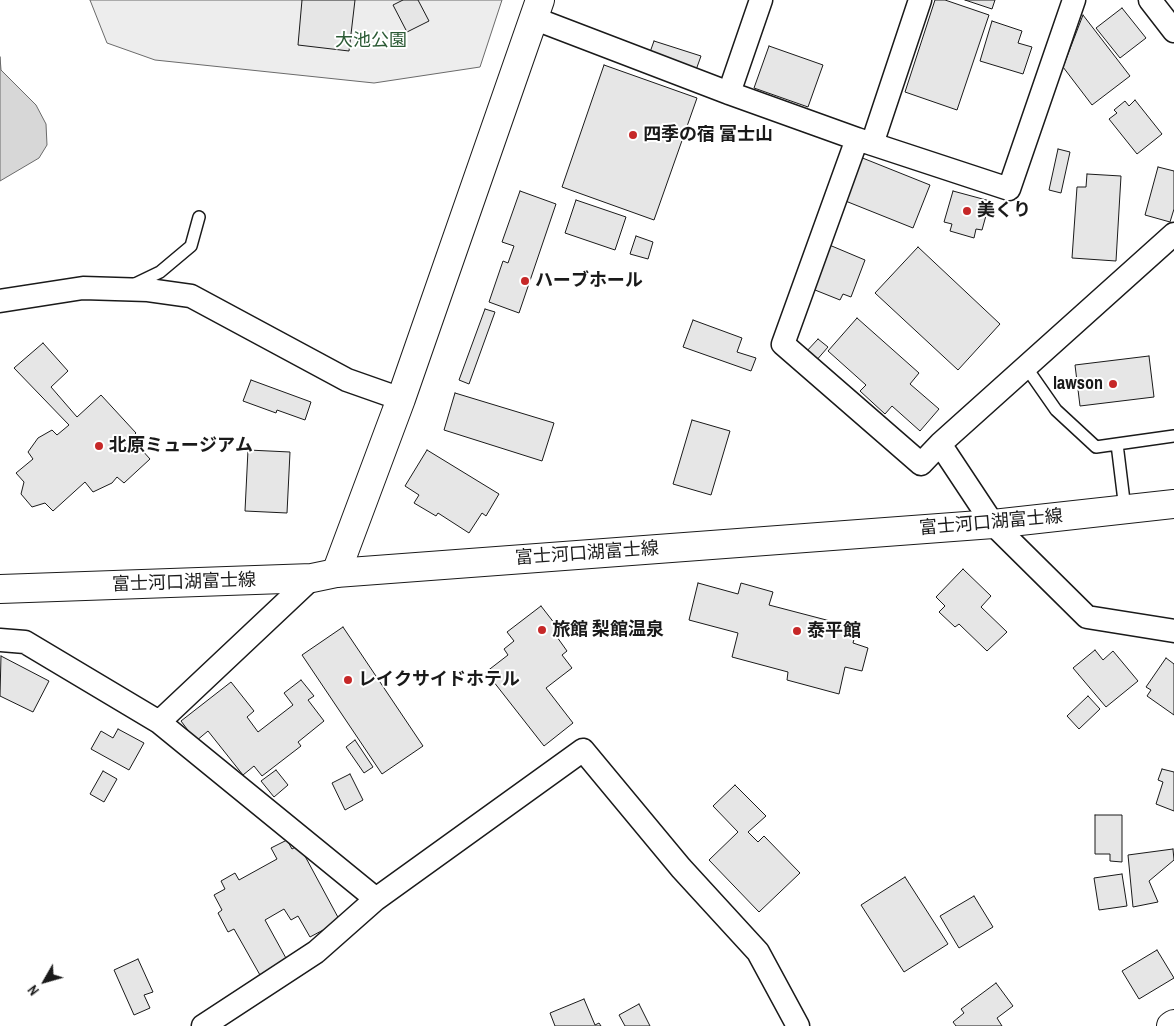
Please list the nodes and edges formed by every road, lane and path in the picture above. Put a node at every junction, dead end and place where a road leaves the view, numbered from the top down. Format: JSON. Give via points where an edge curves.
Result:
{"nodes":[{"id":1,"x":761,"y":0,"type":"edge"},
{"id":2,"x":920,"y":0,"type":"edge"},
{"id":3,"x":1074,"y":0,"type":"edge"},
{"id":4,"x":1150,"y":0,"type":"edge"},
{"id":5,"x":537,"y":9,"type":"edge"},
{"id":6,"x":1174,"y":31,"type":"edge"},
{"id":7,"x":729,"y":93,"type":"junction"},
{"id":8,"x":865,"y":142,"type":"junction"},
{"id":9,"x":200,"y":217,"type":"dead end"},
{"id":10,"x":1174,"y":234,"type":"edge"},
{"id":11,"x":124,"y":289,"type":"junction"},
{"id":12,"x":0,"y":301,"type":"edge"},
{"id":13,"x":1026,"y":367,"type":"junction"},
{"id":14,"x":401,"y":399,"type":"junction"},
{"id":15,"x":1174,"y":436,"type":"edge"},
{"id":16,"x":940,"y":444,"type":"junction"},
{"id":17,"x":1117,"y":444,"type":"junction"},
{"id":18,"x":1174,"y":504,"type":"edge"},
{"id":19,"x":1125,"y":509,"type":"junction"},
{"id":20,"x":993,"y":524,"type":"junction"},
{"id":21,"x":324,"y":576,"type":"junction"},
{"id":22,"x":0,"y":589,"type":"edge"},
{"id":23,"x":1174,"y":631,"type":"edge"},
{"id":24,"x":0,"y":640,"type":"edge"},
{"id":25,"x":159,"y":722,"type":"junction"},
{"id":26,"x":376,"y":899,"type":"junction"},
{"id":27,"x":203,"y":1026,"type":"edge"},
{"id":28,"x":798,"y":1026,"type":"edge"}],
"edges":[{"from":1,"to":7,"type":"street"},
{"from":2,"to":8,"type":"street"},
{"from":3,"to":8,"type":"street","via":[[1009,188]]},
{"from":4,"to":6,"type":"street"},
{"from":5,"to":7,"type":"street"},
{"from":5,"to":14,"type":"main road"},
{"from":7,"to":8,"type":"street"},
{"from":8,"to":16,"type":"street","via":[[783,344],[921,464]]},
{"from":9,"to":11,"type":"lane","via":[[191,246],[160,272]]},
{"from":10,"to":13,"type":"street"},
{"from":11,"to":12,"type":"street","via":[[83,288]]},
{"from":11,"to":14,"type":"street","via":[[191,296],[347,380]]},
{"from":13,"to":16,"type":"street"},
{"from":13,"to":17,"type":"lane","via":[[1056,410],[1096,447]]},
{"from":14,"to":21,"type":"main road"},
{"from":15,"to":17,"type":"lane"},
{"from":16,"to":20,"type":"street"},
{"from":17,"to":19,"type":"lane"},
{"from":18,"to":19,"type":"main road","name":"富士河口湖富士線"},
{"from":19,"to":20,"type":"main road","name":"富士河口湖富士線"},
{"from":20,"to":21,"type":"main road","name":"富士河口湖富士線"},
{"from":20,"to":23,"type":"street","via":[[1087,617]]},
{"from":21,"to":22,"type":"main road","name":"富士河口湖富士線"},
{"from":21,"to":25,"type":"street"},
{"from":24,"to":25,"type":"street","via":[[25,642]]},
{"from":25,"to":26,"type":"street"},
{"from":26,"to":27,"type":"street","via":[[316,952]]},
{"from":26,"to":28,"type":"street","via":[[583,750],[681,868],[758,952]]}]}
